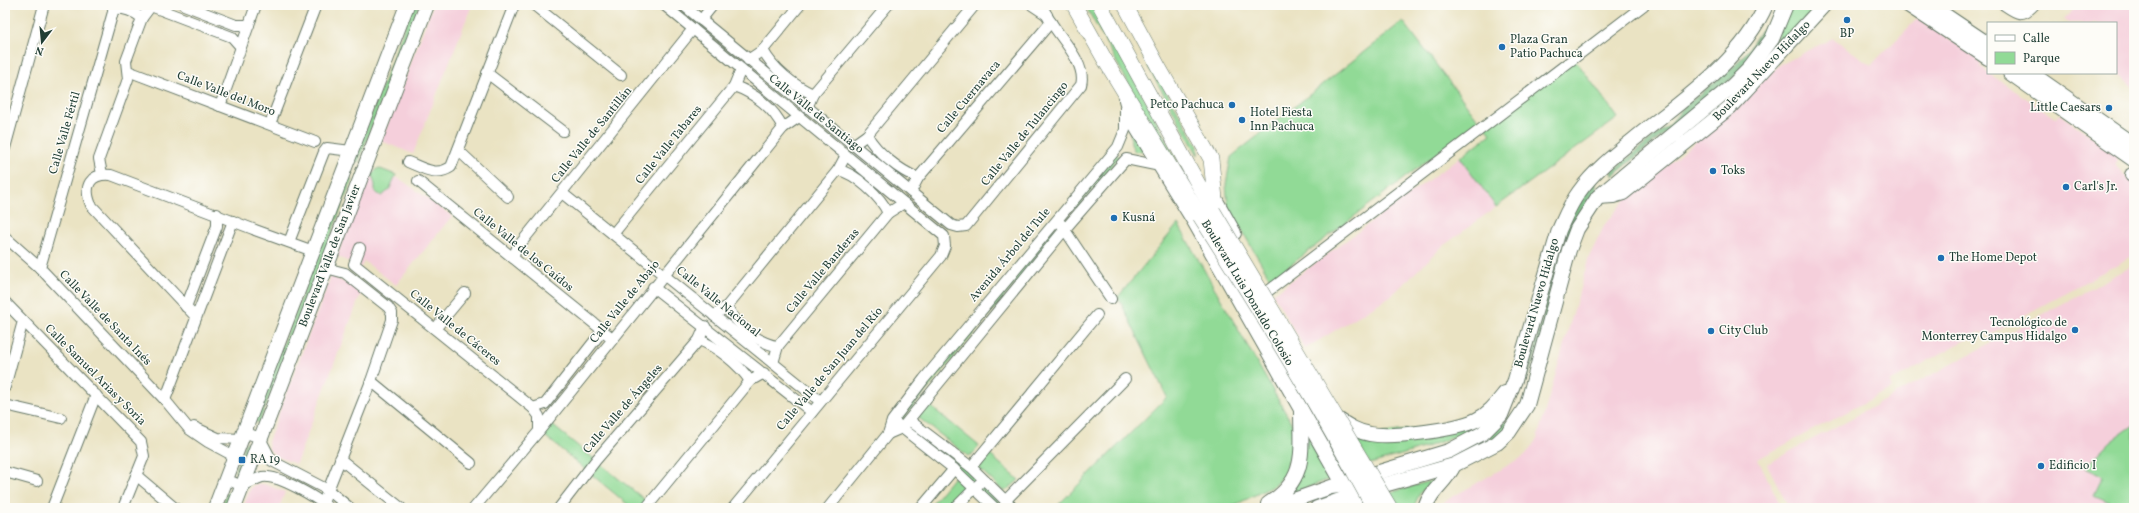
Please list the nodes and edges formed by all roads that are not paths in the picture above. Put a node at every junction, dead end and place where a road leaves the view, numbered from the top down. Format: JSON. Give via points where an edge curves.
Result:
{"nodes":[{"id":1,"x":44,"y":5,"type":"edge"},
{"id":2,"x":256,"y":5,"type":"edge"},
{"id":3,"x":316,"y":5,"type":"edge"},
{"id":4,"x":407,"y":5,"type":"edge"},
{"id":5,"x":427,"y":5,"type":"edge"},
{"id":6,"x":514,"y":5,"type":"edge"},
{"id":7,"x":534,"y":5,"type":"edge"},
{"id":8,"x":664,"y":5,"type":"edge"},
{"id":9,"x":683,"y":5,"type":"edge"},
{"id":10,"x":713,"y":5,"type":"edge"},
{"id":11,"x":800,"y":5,"type":"edge"},
{"id":12,"x":888,"y":5,"type":"edge"},
{"id":13,"x":975,"y":5,"type":"edge"},
{"id":14,"x":1032,"y":5,"type":"edge"},
{"id":15,"x":1042,"y":5,"type":"edge"},
{"id":16,"x":1074,"y":5,"type":"edge"},
{"id":17,"x":1125,"y":5,"type":"edge"},
{"id":18,"x":1644,"y":5,"type":"edge"},
{"id":19,"x":1766,"y":5,"type":"edge"},
{"id":20,"x":1777,"y":5,"type":"edge"},
{"id":21,"x":1786,"y":5,"type":"edge"},
{"id":22,"x":1824,"y":5,"type":"edge"},
{"id":23,"x":1908,"y":5,"type":"edge"},
{"id":24,"x":1930,"y":5,"type":"edge"},
{"id":25,"x":2004,"y":5,"type":"edge"},
{"id":26,"x":2034,"y":5,"type":"edge"},
{"id":27,"x":150,"y":6,"type":"edge"},
{"id":28,"x":114,"y":7,"type":"edge"},
{"id":29,"x":191,"y":7,"type":"edge"},
{"id":30,"x":1105,"y":9,"type":"edge"},
{"id":31,"x":142,"y":18,"type":"junction"},
{"id":32,"x":1049,"y":19,"type":"junction"},
{"id":33,"x":701,"y":20,"type":"junction"},
{"id":34,"x":1759,"y":21,"type":"junction"},
{"id":35,"x":196,"y":22,"type":"junction"},
{"id":36,"x":249,"y":25,"type":"junction"},
{"id":37,"x":693,"y":29,"type":"junction"},
{"id":38,"x":1987,"y":43,"type":"edge"},
{"id":39,"x":240,"y":46,"type":"junction"},
{"id":40,"x":763,"y":50,"type":"junction"},
{"id":41,"x":1987,"y":57,"type":"edge"},
{"id":42,"x":748,"y":60,"type":"junction"},
{"id":43,"x":742,"y":69,"type":"junction"},
{"id":44,"x":128,"y":71,"type":"junction"},
{"id":45,"x":1755,"y":72,"type":"junction"},
{"id":46,"x":488,"y":73,"type":"junction"},
{"id":47,"x":621,"y":74,"type":"dead end"},
{"id":48,"x":2011,"y":74,"type":"edge"},
{"id":49,"x":2032,"y":74,"type":"edge"},
{"id":50,"x":1117,"y":79,"type":"junction"},
{"id":51,"x":778,"y":85,"type":"junction"},
{"id":52,"x":734,"y":86,"type":"junction"},
{"id":53,"x":1732,"y":86,"type":"junction"},
{"id":54,"x":771,"y":93,"type":"junction"},
{"id":55,"x":813,"y":94,"type":"junction"},
{"id":56,"x":1125,"y":98,"type":"junction"},
{"id":57,"x":220,"y":106,"type":"junction"},
{"id":58,"x":807,"y":108,"type":"junction"},
{"id":59,"x":1721,"y":115,"type":"junction"},
{"id":60,"x":799,"y":117,"type":"junction"},
{"id":61,"x":270,"y":124,"type":"junction"},
{"id":62,"x":783,"y":128,"type":"junction"},
{"id":63,"x":562,"y":131,"type":"dead end"},
{"id":64,"x":867,"y":135,"type":"junction"},
{"id":65,"x":315,"y":142,"type":"dead end"},
{"id":66,"x":853,"y":145,"type":"junction"},
{"id":67,"x":2134,"y":145,"type":"edge"},
{"id":68,"x":1118,"y":147,"type":"junction"},
{"id":69,"x":5,"y":148,"type":"edge"},
{"id":70,"x":458,"y":150,"type":"junction"},
{"id":71,"x":351,"y":151,"type":"junction"},
{"id":72,"x":846,"y":155,"type":"junction"},
{"id":73,"x":1126,"y":159,"type":"junction"},
{"id":74,"x":2134,"y":160,"type":"edge"},
{"id":75,"x":408,"y":162,"type":"dead end"},
{"id":76,"x":1604,"y":165,"type":"junction"},
{"id":77,"x":1160,"y":166,"type":"junction"},
{"id":78,"x":883,"y":168,"type":"junction"},
{"id":79,"x":838,"y":170,"type":"junction"},
{"id":80,"x":102,"y":174,"type":"junction"},
{"id":81,"x":875,"y":178,"type":"junction"},
{"id":82,"x":918,"y":178,"type":"junction"},
{"id":83,"x":418,"y":181,"type":"dead end"},
{"id":84,"x":1613,"y":184,"type":"junction"},
{"id":85,"x":1626,"y":190,"type":"junction"},
{"id":86,"x":911,"y":192,"type":"junction"},
{"id":87,"x":562,"y":193,"type":"junction"},
{"id":88,"x":1598,"y":197,"type":"junction"},
{"id":89,"x":508,"y":198,"type":"dead end"},
{"id":90,"x":904,"y":203,"type":"junction"},
{"id":91,"x":1066,"y":208,"type":"junction"},
{"id":92,"x":1209,"y":208,"type":"junction"},
{"id":93,"x":888,"y":212,"type":"junction"},
{"id":94,"x":217,"y":214,"type":"junction"},
{"id":95,"x":1075,"y":218,"type":"junction"},
{"id":96,"x":1056,"y":219,"type":"junction"},
{"id":97,"x":233,"y":221,"type":"junction"},
{"id":98,"x":958,"y":227,"type":"joint"},
{"id":99,"x":1065,"y":229,"type":"junction"},
{"id":100,"x":613,"y":234,"type":"junction"},
{"id":101,"x":5,"y":237,"type":"edge"},
{"id":102,"x":289,"y":242,"type":"junction"},
{"id":103,"x":945,"y":246,"type":"joint"},
{"id":104,"x":360,"y":248,"type":"dead end"},
{"id":105,"x":313,"y":251,"type":"junction"},
{"id":106,"x":513,"y":258,"type":"junction"},
{"id":107,"x":40,"y":268,"type":"junction"},
{"id":108,"x":326,"y":268,"type":"junction"},
{"id":109,"x":664,"y":275,"type":"junction"},
{"id":110,"x":653,"y":287,"type":"junction"},
{"id":111,"x":1267,"y":292,"type":"junction"},
{"id":112,"x":465,"y":293,"type":"dead end"},
{"id":113,"x":1111,"y":299,"type":"dead end"},
{"id":114,"x":5,"y":302,"type":"edge"},
{"id":115,"x":727,"y":306,"type":"junction"},
{"id":116,"x":186,"y":307,"type":"junction"},
{"id":117,"x":1097,"y":315,"type":"dead end"},
{"id":118,"x":714,"y":316,"type":"junction"},
{"id":119,"x":196,"y":317,"type":"junction"},
{"id":120,"x":23,"y":321,"type":"junction"},
{"id":121,"x":705,"y":326,"type":"junction"},
{"id":122,"x":435,"y":329,"type":"junction"},
{"id":123,"x":603,"y":330,"type":"junction"},
{"id":124,"x":612,"y":338,"type":"junction"},
{"id":125,"x":743,"y":339,"type":"junction"},
{"id":126,"x":699,"y":340,"type":"junction"},
{"id":127,"x":778,"y":346,"type":"junction"},
{"id":128,"x":735,"y":350,"type":"junction"},
{"id":129,"x":773,"y":363,"type":"junction"},
{"id":130,"x":764,"y":373,"type":"junction"},
{"id":131,"x":1125,"y":379,"type":"dead end"},
{"id":132,"x":1515,"y":380,"type":"junction"},
{"id":133,"x":371,"y":381,"type":"junction"},
{"id":134,"x":750,"y":381,"type":"junction"},
{"id":135,"x":5,"y":387,"type":"edge"},
{"id":136,"x":96,"y":395,"type":"junction"},
{"id":137,"x":165,"y":400,"type":"junction"},
{"id":138,"x":820,"y":401,"type":"junction"},
{"id":139,"x":5,"y":405,"type":"edge"},
{"id":140,"x":533,"y":408,"type":"junction"},
{"id":141,"x":812,"y":412,"type":"junction"},
{"id":142,"x":1333,"y":412,"type":"junction"},
{"id":143,"x":1304,"y":413,"type":"junction"},
{"id":144,"x":61,"y":418,"type":"dead end"},
{"id":145,"x":183,"y":420,"type":"junction"},
{"id":146,"x":909,"y":420,"type":"junction"},
{"id":147,"x":1518,"y":420,"type":"junction"},
{"id":148,"x":892,"y":421,"type":"junction"},
{"id":149,"x":902,"y":428,"type":"junction"},
{"id":150,"x":1322,"y":430,"type":"junction"},
{"id":151,"x":539,"y":431,"type":"junction"},
{"id":152,"x":888,"y":434,"type":"junction"},
{"id":153,"x":242,"y":435,"type":"junction"},
{"id":154,"x":260,"y":438,"type":"junction"},
{"id":155,"x":942,"y":445,"type":"junction"},
{"id":156,"x":935,"y":454,"type":"junction"},
{"id":157,"x":234,"y":456,"type":"junction"},
{"id":158,"x":340,"y":459,"type":"junction"},
{"id":159,"x":471,"y":463,"type":"dead end"},
{"id":160,"x":1454,"y":465,"type":"junction"},
{"id":161,"x":971,"y":466,"type":"junction"},
{"id":162,"x":954,"y":469,"type":"junction"},
{"id":163,"x":5,"y":472,"type":"edge"},
{"id":164,"x":136,"y":475,"type":"junction"},
{"id":165,"x":1370,"y":475,"type":"junction"},
{"id":166,"x":226,"y":479,"type":"junction"},
{"id":167,"x":983,"y":480,"type":"junction"},
{"id":168,"x":37,"y":481,"type":"dead end"},
{"id":169,"x":242,"y":486,"type":"junction"},
{"id":170,"x":1377,"y":487,"type":"junction"},
{"id":171,"x":975,"y":489,"type":"junction"},
{"id":172,"x":328,"y":490,"type":"junction"},
{"id":173,"x":1353,"y":492,"type":"edge"},
{"id":174,"x":1005,"y":501,"type":"junction"},
{"id":175,"x":324,"y":506,"type":"edge"},
{"id":176,"x":52,"y":508,"type":"edge"},
{"id":177,"x":123,"y":508,"type":"edge"},
{"id":178,"x":175,"y":508,"type":"edge"},
{"id":179,"x":215,"y":508,"type":"edge"},
{"id":180,"x":234,"y":508,"type":"edge"},
{"id":181,"x":350,"y":508,"type":"edge"},
{"id":182,"x":401,"y":508,"type":"edge"},
{"id":183,"x":474,"y":508,"type":"edge"},
{"id":184,"x":559,"y":508,"type":"edge"},
{"id":185,"x":646,"y":508,"type":"edge"},
{"id":186,"x":733,"y":508,"type":"edge"},
{"id":187,"x":828,"y":508,"type":"edge"},
{"id":188,"x":921,"y":508,"type":"edge"},
{"id":189,"x":955,"y":508,"type":"edge"},
{"id":190,"x":995,"y":508,"type":"edge"},
{"id":191,"x":1013,"y":508,"type":"edge"},
{"id":192,"x":1261,"y":508,"type":"edge"},
{"id":193,"x":1271,"y":508,"type":"edge"},
{"id":194,"x":1317,"y":508,"type":"edge"},
{"id":195,"x":1369,"y":508,"type":"edge"},
{"id":196,"x":1374,"y":508,"type":"edge"},
{"id":197,"x":1390,"y":508,"type":"edge"},
{"id":198,"x":1393,"y":508,"type":"edge"},
{"id":199,"x":1425,"y":508,"type":"edge"}],
"edges":[{"from":1,"to":69,"type":"street"},
{"from":2,"to":36,"type":"street"},
{"from":3,"to":61,"type":"street"},
{"from":4,"to":71,"type":"street","name":"Boulevard Valle de San Javier"},
{"from":5,"to":108,"type":"street","name":"Boulevard Valle de San Javier"},
{"from":6,"to":46,"type":"street"},
{"from":7,"to":47,"type":"street"},
{"from":8,"to":37,"type":"street","name":"Calle Valle de Santiago"},
{"from":9,"to":33,"type":"street","name":"Calle Valle de Santiago"},
{"from":10,"to":33,"type":"street"},
{"from":11,"to":40,"type":"street"},
{"from":12,"to":55,"type":"street"},
{"from":13,"to":64,"type":"street"},
{"from":14,"to":32,"type":"street"},
{"from":15,"to":32,"type":"street","name":"Calle Valle de Tulancingo"},
{"from":16,"to":50,"type":"main road","name":"Boulevard Luis Donaldo Colosio"},
{"from":17,"to":92,"type":"main road","via":[[1211,159]]},
{"from":18,"to":111,"type":"street"},
{"from":19,"to":34,"type":"street","name":"Boulevard Nuevo Hidalgo"},
{"from":20,"to":34,"type":"street","name":"Boulevard Nuevo Hidalgo"},
{"from":21,"to":45,"type":"street","name":"Boulevard Nuevo Hidalgo"},
{"from":22,"to":45,"type":"street","name":"Boulevard Nuevo Hidalgo"},
{"from":23,"to":41,"type":"street"},
{"from":24,"to":38,"type":"street"},
{"from":25,"to":26,"type":"street","via":[[2022,14]]},
{"from":27,"to":31,"type":"street"},
{"from":27,"to":35,"type":"street"},
{"from":28,"to":31,"type":"street","via":[[136,13]]},
{"from":28,"to":107,"type":"street","name":"Calle Valle Fértil"},
{"from":29,"to":35,"type":"street"},
{"from":29,"to":36,"type":"street","via":[[236,25]]},
{"from":30,"to":92,"type":"main road","name":"Boulevard Luis Donaldo Colosio"},
{"from":31,"to":44,"type":"street","via":[[126,61]]},
{"from":32,"to":82,"type":"street","name":"Calle Cuernavaca"},
{"from":32,"to":98,"type":"street","name":"Calle Valle de Tulancingo","via":[[1068,45],[1082,73],[1081,85],[966,226]]},
{"from":33,"to":42,"type":"street","name":"Calle Valle de Santiago"},
{"from":34,"to":76,"type":"street","name":"Boulevard Nuevo Hidalgo","via":[[1742,47],[1719,69]]},
{"from":35,"to":39,"type":"street","via":[[232,37]]},
{"from":36,"to":39,"type":"street"},
{"from":37,"to":43,"type":"street","name":"Calle Valle de Santiago"},
{"from":37,"to":87,"type":"street","name":"Calle Valle de Santillán"},
{"from":39,"to":57,"type":"street"},
{"from":40,"to":42,"type":"street"},
{"from":40,"to":55,"type":"street","via":[[768,61],[801,89]]},
{"from":42,"to":51,"type":"street","name":"Calle Valle de Santiago"},
{"from":43,"to":52,"type":"street","name":"Calle Valle Tabares"},
{"from":43,"to":54,"type":"street","name":"Calle Valle de Santiago"},
{"from":44,"to":57,"type":"street","name":"Calle Valle del Moro"},
{"from":44,"to":80,"type":"street","via":[[128,80],[99,159]]},
{"from":45,"to":53,"type":"street","name":"Boulevard Nuevo Hidalgo"},
{"from":45,"to":59,"type":"street","name":"Boulevard Nuevo Hidalgo"},
{"from":46,"to":63,"type":"street"},
{"from":46,"to":70,"type":"street"},
{"from":48,"to":74,"type":"street"},
{"from":49,"to":67,"type":"street"},
{"from":50,"to":56,"type":"street","name":"Boulevard Luis Donaldo Colosio"},
{"from":50,"to":92,"type":"main road","name":"Boulevard Luis Donaldo Colosio"},
{"from":51,"to":54,"type":"street"},
{"from":51,"to":58,"type":"street","name":"Calle Valle de Santiago"},
{"from":52,"to":62,"type":"street","via":[[747,91],[777,115]]},
{"from":52,"to":100,"type":"street","name":"Calle Valle Tabares"},
{"from":53,"to":59,"type":"street"},
{"from":53,"to":84,"type":"street","name":"Boulevard Nuevo Hidalgo"},
{"from":54,"to":60,"type":"street","name":"Calle Valle de Santiago"},
{"from":55,"to":58,"type":"street"},
{"from":56,"to":68,"type":"street","name":"Avenida Árbol del Tule","via":[[1125,130]]},
{"from":56,"to":77,"type":"street","name":"Boulevard Luis Donaldo Colosio","via":[[1132,120]]},
{"from":57,"to":61,"type":"street","name":"Calle Valle del Moro"},
{"from":58,"to":66,"type":"street","name":"Calle Valle de Santiago"},
{"from":59,"to":85,"type":"street","name":"Boulevard Nuevo Hidalgo"},
{"from":60,"to":62,"type":"street","name":"Calle Valle de Abajo"},
{"from":60,"to":72,"type":"street","name":"Calle Valle de Santiago"},
{"from":61,"to":65,"type":"street","name":"Calle Valle del Moro"},
{"from":62,"to":109,"type":"street","name":"Calle Valle de Abajo"},
{"from":64,"to":66,"type":"street"},
{"from":64,"to":82,"type":"street","via":[[873,145],[907,173]]},
{"from":66,"to":78,"type":"street","name":"Calle Valle de Santiago"},
{"from":68,"to":73,"type":"street"},
{"from":68,"to":91,"type":"street","name":"Avenida Árbol del Tule"},
{"from":70,"to":75,"type":"street","via":[[451,167],[444,172],[435,172]]},
{"from":70,"to":89,"type":"street"},
{"from":71,"to":102,"type":"street","via":[[327,148],[324,152]]},
{"from":71,"to":105,"type":"street","name":"Boulevard Valle de San Javier"},
{"from":72,"to":79,"type":"street"},
{"from":72,"to":81,"type":"street","name":"Calle Valle de Santiago"},
{"from":73,"to":77,"type":"street"},
{"from":73,"to":95,"type":"street","name":"Avenida Árbol del Tule"},
{"from":76,"to":84,"type":"street","via":[[1604,173]]},
{"from":76,"to":132,"type":"street","name":"Boulevard Nuevo Hidalgo","via":[[1579,191],[1568,208],[1559,230]]},
{"from":77,"to":143,"type":"street","name":"Boulevard Luis Donaldo Colosio"},
{"from":78,"to":81,"type":"street"},
{"from":78,"to":86,"type":"street","name":"Calle Valle de Santiago"},
{"from":79,"to":93,"type":"street","via":[[848,172],[884,202]]},
{"from":79,"to":115,"type":"street"},
{"from":80,"to":94,"type":"street","via":[[111,175]]},
{"from":80,"to":116,"type":"street","via":[[94,177],[88,186],[91,205]]},
{"from":81,"to":90,"type":"street","name":"Calle Valle de Santiago"},
{"from":82,"to":86,"type":"street","name":"Calle Cuernavaca"},
{"from":83,"to":106,"type":"street","name":"Calle Valle de los Caídos"},
{"from":84,"to":85,"type":"street","via":[[1621,190]]},
{"from":84,"to":88,"type":"street","name":"Boulevard Nuevo Hidalgo"},
{"from":85,"to":88,"type":"street","name":"Boulevard Nuevo Hidalgo","via":[[1613,196]]},
{"from":86,"to":98,"type":"street","name":"Calle Valle de Santiago","via":[[951,225]]},
{"from":87,"to":100,"type":"street","name":"Calle Valle Nacional"},
{"from":87,"to":106,"type":"street","name":"Calle Valle de Santillán","via":[[517,248]]},
{"from":88,"to":147,"type":"street","name":"Boulevard Nuevo Hidalgo","via":[[1577,230],[1569,250],[1527,405]]},
{"from":90,"to":93,"type":"street","name":"Calle Valle Banderas"},
{"from":90,"to":103,"type":"street","name":"Calle Valle de Santiago","via":[[944,236]]},
{"from":91,"to":95,"type":"street"},
{"from":91,"to":96,"type":"street","name":"Avenida Árbol del Tule"},
{"from":92,"to":111,"type":"street","name":"Boulevard Luis Donaldo Colosio"},
{"from":92,"to":196,"type":"main road","name":"Boulevard Luis Donaldo Colosio","bridge":true,"via":[[1248,291]]},
{"from":92,"to":197,"type":"main road","name":"Boulevard Luis Donaldo Colosio","bridge":true},
{"from":93,"to":127,"type":"street","name":"Calle Valle Banderas"},
{"from":94,"to":97,"type":"street"},
{"from":94,"to":116,"type":"street","via":[[217,226]]},
{"from":95,"to":99,"type":"street","name":"Avenida Árbol del Tule"},
{"from":96,"to":99,"type":"street"},
{"from":96,"to":148,"type":"street","name":"Avenida Árbol del Tule"},
{"from":97,"to":102,"type":"street"},
{"from":97,"to":119,"type":"street"},
{"from":99,"to":113,"type":"street"},
{"from":99,"to":146,"type":"street","name":"Avenida Árbol del Tule"},
{"from":100,"to":109,"type":"street","name":"Calle Valle Nacional"},
{"from":101,"to":107,"type":"street","name":"Calle Valle de Santa Inés"},
{"from":102,"to":105,"type":"street"},
{"from":103,"to":138,"type":"street","name":"Calle Valle de San Juan del Río","via":[[941,256]]},
{"from":104,"to":122,"type":"street","name":"Calle Valle de Cáceres","via":[[354,264]]},
{"from":105,"to":153,"type":"street","name":"Boulevard Valle de San Javier"},
{"from":106,"to":123,"type":"street","name":"Calle Valle de los Caídos"},
{"from":107,"to":137,"type":"street","name":"Calle Valle de Santa Inés"},
{"from":108,"to":133,"type":"street","via":[[345,274],[388,307],[392,313],[392,320]]},
{"from":108,"to":154,"type":"street","name":"Boulevard Valle de San Javier"},
{"from":109,"to":110,"type":"street","name":"Calle Valle de Abajo"},
{"from":109,"to":118,"type":"street","name":"Calle Valle Nacional"},
{"from":110,"to":121,"type":"street"},
{"from":110,"to":124,"type":"street","name":"Calle Valle de Abajo"},
{"from":111,"to":142,"type":"street","name":"Boulevard Luis Donaldo Colosio"},
{"from":112,"to":122,"type":"street"},
{"from":114,"to":120,"type":"street","name":"Calle Samuel Arias y Soria"},
{"from":115,"to":118,"type":"street"},
{"from":115,"to":127,"type":"street","via":[[732,317],[766,345]]},
{"from":116,"to":119,"type":"street"},
{"from":117,"to":161,"type":"street"},
{"from":118,"to":125,"type":"street","name":"Calle Valle Nacional"},
{"from":119,"to":137,"type":"street"},
{"from":120,"to":135,"type":"street"},
{"from":120,"to":136,"type":"street","name":"Calle Samuel Arias y Soria"},
{"from":121,"to":126,"type":"street","name":"Calle Valle de Ángeles"},
{"from":121,"to":128,"type":"street"},
{"from":122,"to":140,"type":"street","name":"Calle Valle de Cáceres"},
{"from":123,"to":124,"type":"street","name":"Calle Valle de los Caídos"},
{"from":123,"to":140,"type":"street","name":"Calle Valle de Abajo","via":[[545,404]]},
{"from":124,"to":151,"type":"street","name":"Calle Valle de Abajo"},
{"from":125,"to":128,"type":"street"},
{"from":125,"to":129,"type":"street","name":"Calle Valle Nacional"},
{"from":126,"to":134,"type":"street","via":[[710,344],[745,373]]},
{"from":126,"to":184,"type":"street","name":"Calle Valle de Ángeles","via":[[596,460]]},
{"from":127,"to":129,"type":"street","name":"Calle Valle Banderas"},
{"from":128,"to":130,"type":"street"},
{"from":129,"to":138,"type":"street","name":"Calle Valle Nacional"},
{"from":130,"to":134,"type":"street"},
{"from":130,"to":141,"type":"street"},
{"from":131,"to":174,"type":"street"},
{"from":132,"to":142,"type":"street","via":[[1489,411],[1463,426],[1405,434],[1371,434],[1356,430]]},
{"from":132,"to":147,"type":"street"},
{"from":132,"to":165,"type":"street","name":"Boulevard Nuevo Hidalgo","via":[[1501,415],[1483,433],[1449,451]]},
{"from":133,"to":158,"type":"street"},
{"from":133,"to":159,"type":"street"},
{"from":134,"to":185,"type":"street"},
{"from":136,"to":164,"type":"street","name":"Calle Samuel Arias y Soria","via":[[141,442],[144,456]]},
{"from":136,"to":176,"type":"street"},
{"from":137,"to":145,"type":"street","name":"Calle Valle de Santa Inés"},
{"from":138,"to":141,"type":"street","name":"Calle Valle de San Juan del Río"},
{"from":139,"to":144,"type":"street"},
{"from":140,"to":151,"type":"street","via":[[539,416]]},
{"from":141,"to":186,"type":"street","name":"Calle Valle de San Juan del Río"},
{"from":142,"to":150,"type":"street","via":[[1332,423]]},
{"from":142,"to":165,"type":"street","name":"Boulevard Luis Donaldo Colosio"},
{"from":143,"to":150,"type":"street"},
{"from":143,"to":173,"type":"street","name":"Boulevard Luis Donaldo Colosio"},
{"from":143,"to":192,"type":"street","via":[[1301,460],[1296,477],[1284,492]]},
{"from":145,"to":153,"type":"street","name":"Calle Valle de Santa Inés","via":[[218,438]]},
{"from":145,"to":157,"type":"street","name":"Calle Valle de Santa Inés","via":[[198,436]]},
{"from":146,"to":149,"type":"street","name":"Avenida Árbol del Tule"},
{"from":146,"to":155,"type":"street"},
{"from":147,"to":160,"type":"street","name":"Boulevard Nuevo Hidalgo","via":[[1497,443]]},
{"from":148,"to":149,"type":"street"},
{"from":148,"to":152,"type":"street"},
{"from":149,"to":152,"type":"street"},
{"from":149,"to":156,"type":"street"},
{"from":150,"to":173,"type":"street","via":[[1330,437]]},
{"from":151,"to":183,"type":"street","name":"Calle Valle de Abajo"},
{"from":152,"to":187,"type":"street"},
{"from":153,"to":154,"type":"street","name":"Calle Valle de Santa Inés"},
{"from":153,"to":157,"type":"street","name":"Boulevard Valle de San Javier"},
{"from":154,"to":169,"type":"street","name":"Boulevard Valle de San Javier"},
{"from":154,"to":172,"type":"street","via":[[268,455],[276,464]]},
{"from":155,"to":156,"type":"street"},
{"from":155,"to":161,"type":"street"},
{"from":156,"to":162,"type":"street"},
{"from":157,"to":166,"type":"street","name":"Boulevard Valle de San Javier"},
{"from":158,"to":172,"type":"street"},
{"from":158,"to":182,"type":"street"},
{"from":160,"to":170,"type":"street","name":"Boulevard Nuevo Hidalgo"},
{"from":160,"to":199,"type":"street","via":[[1448,478],[1433,492]]},
{"from":161,"to":167,"type":"street"},
{"from":162,"to":171,"type":"street"},
{"from":162,"to":188,"type":"street"},
{"from":163,"to":168,"type":"street"},
{"from":164,"to":177,"type":"street","name":"Calle Samuel Arias y Soria"},
{"from":164,"to":178,"type":"street"},
{"from":165,"to":170,"type":"street","name":"Boulevard Luis Donaldo Colosio"},
{"from":165,"to":173,"type":"street","name":"Boulevard Nuevo Hidalgo"},
{"from":166,"to":169,"type":"street"},
{"from":166,"to":179,"type":"street","name":"Boulevard Valle de San Javier"},
{"from":167,"to":171,"type":"street"},
{"from":167,"to":174,"type":"street"},
{"from":169,"to":175,"type":"street","via":[[263,477],[274,478],[310,494]]},
{"from":169,"to":180,"type":"street","name":"Boulevard Valle de San Javier"},
{"from":170,"to":173,"type":"street","name":"Boulevard Nuevo Hidalgo"},
{"from":170,"to":198,"type":"street","name":"Boulevard Luis Donaldo Colosio"},
{"from":171,"to":189,"type":"street"},
{"from":171,"to":190,"type":"street"},
{"from":172,"to":175,"type":"street"},
{"from":172,"to":181,"type":"street"},
{"from":173,"to":193,"type":"street","name":"Boulevard Nuevo Hidalgo","via":[[1331,487]]},
{"from":173,"to":194,"type":"street","name":"Boulevard Nuevo Hidalgo"},
{"from":173,"to":195,"type":"street"},
{"from":174,"to":191,"type":"street"}]}
